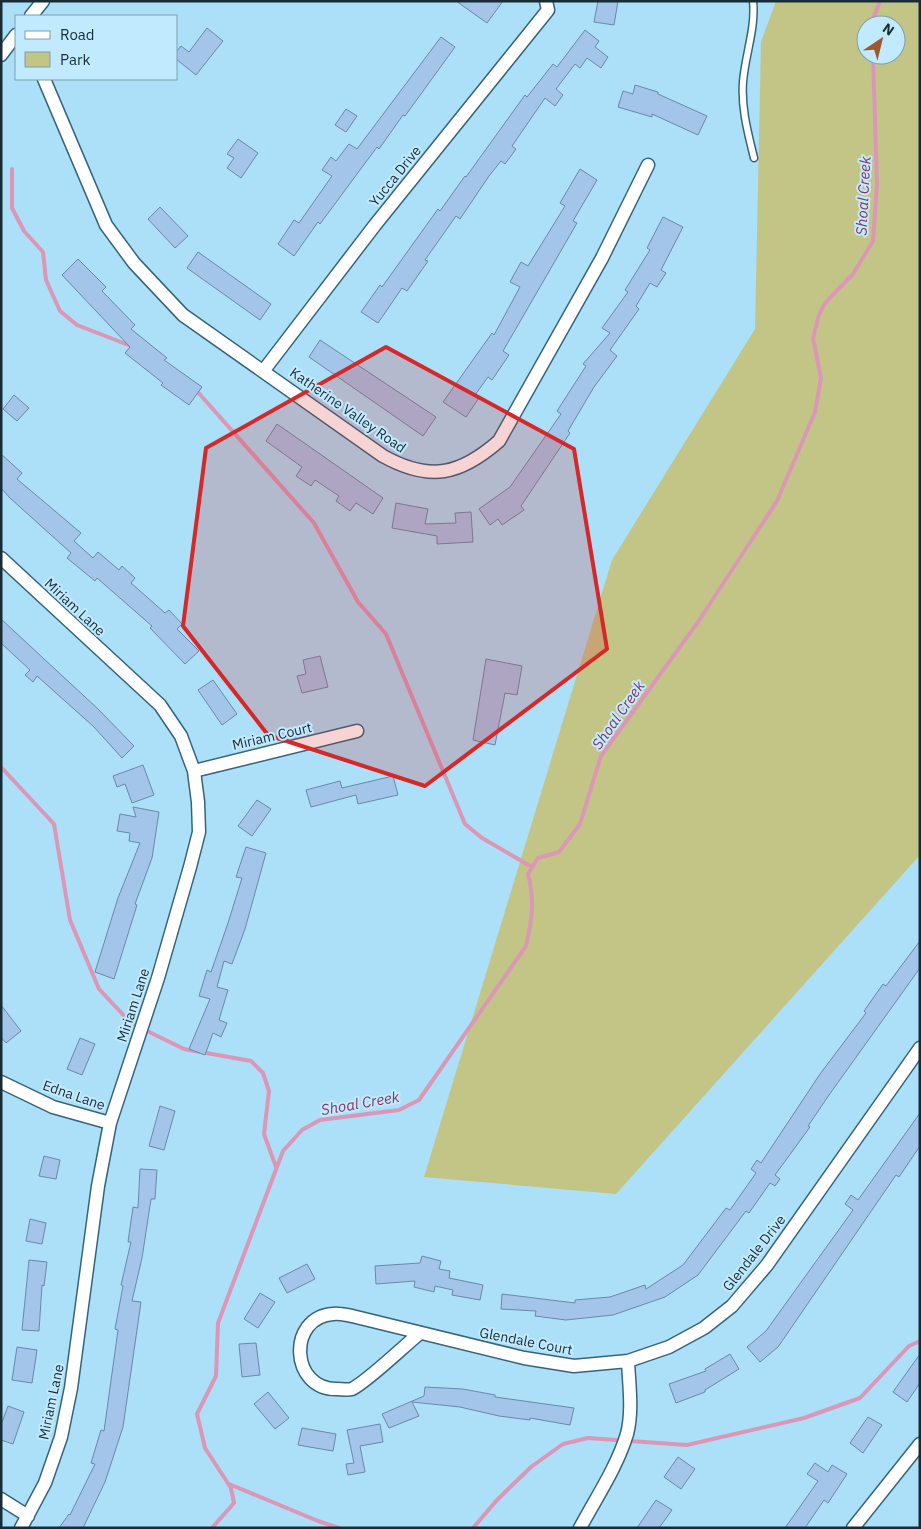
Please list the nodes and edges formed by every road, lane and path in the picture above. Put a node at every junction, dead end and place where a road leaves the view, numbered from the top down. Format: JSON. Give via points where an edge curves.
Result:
{"nodes":[{"id":1,"x":43,"y":1,"type":"edge"},
{"id":2,"x":546,"y":1,"type":"edge"},
{"id":3,"x":753,"y":1,"type":"edge"},
{"id":4,"x":32,"y":15,"type":"edge"},
{"id":5,"x":15,"y":36,"type":"edge"},
{"id":6,"x":1,"y":55,"type":"edge"},
{"id":7,"x":44,"y":80,"type":"edge"},
{"id":8,"x":754,"y":158,"type":"dead end"},
{"id":9,"x":648,"y":165,"type":"dead end"},
{"id":10,"x":264,"y":370,"type":"junction"},
{"id":11,"x":1,"y":558,"type":"edge"},
{"id":12,"x":357,"y":732,"type":"dead end"},
{"id":13,"x":194,"y":770,"type":"junction"},
{"id":14,"x":920,"y":1048,"type":"edge"},
{"id":15,"x":1,"y":1082,"type":"edge"},
{"id":16,"x":110,"y":1123,"type":"junction"},
{"id":17,"x":420,"y":1333,"type":"junction"},
{"id":18,"x":628,"y":1361,"type":"junction"},
{"id":19,"x":920,"y":1444,"type":"edge"},
{"id":20,"x":1,"y":1500,"type":"edge"},
{"id":21,"x":28,"y":1516,"type":"junction"},
{"id":22,"x":21,"y":1528,"type":"edge"},
{"id":23,"x":580,"y":1528,"type":"edge"},
{"id":24,"x":853,"y":1528,"type":"edge"}],
"edges":[{"from":1,"to":4,"type":"street"},
{"from":2,"to":10,"type":"street","name":"Yucca Drive","via":[[548,10],[375,225]]},
{"from":3,"to":8,"type":"lane","via":[[753,23],[743,82],[743,112]]},
{"from":5,"to":6,"type":"street"},
{"from":7,"to":10,"type":"street","name":"Katherine Valley Road","via":[[106,225],[134,263],[183,315]]},
{"from":9,"to":10,"type":"street","name":"Katherine Valley Road","via":[[602,258],[531,386],[499,441],[480,458],[449,472],[405,468],[383,456]]},
{"from":11,"to":13,"type":"street","name":"Miriam Lane","via":[[160,705],[181,736]]},
{"from":12,"to":13,"type":"street","name":"Miriam Court"},
{"from":13,"to":16,"type":"street","name":"Miriam Lane","via":[[199,832],[158,978]]},
{"from":14,"to":18,"type":"street","name":"Glendale Drive","via":[[767,1265],[732,1306],[704,1328],[669,1348]]},
{"from":15,"to":16,"type":"street","name":"Edna Lane","via":[[53,1107]]},
{"from":16,"to":21,"type":"street","name":"Miriam Lane","via":[[61,1436],[45,1483]]},
{"from":17,"to":17,"type":"street","name":"Glendale Court","via":[[332,1314],[313,1322],[302,1337],[298,1352],[301,1366],[316,1383],[328,1389],[351,1389]]},
{"from":17,"to":18,"type":"street","name":"Glendale Court","via":[[566,1365]]},
{"from":18,"to":23,"type":"street","via":[[630,1407],[627,1434],[614,1466]]},
{"from":19,"to":24,"type":"street"},
{"from":20,"to":21,"type":"street"},
{"from":21,"to":22,"type":"street","name":"Miriam Lane"}]}
